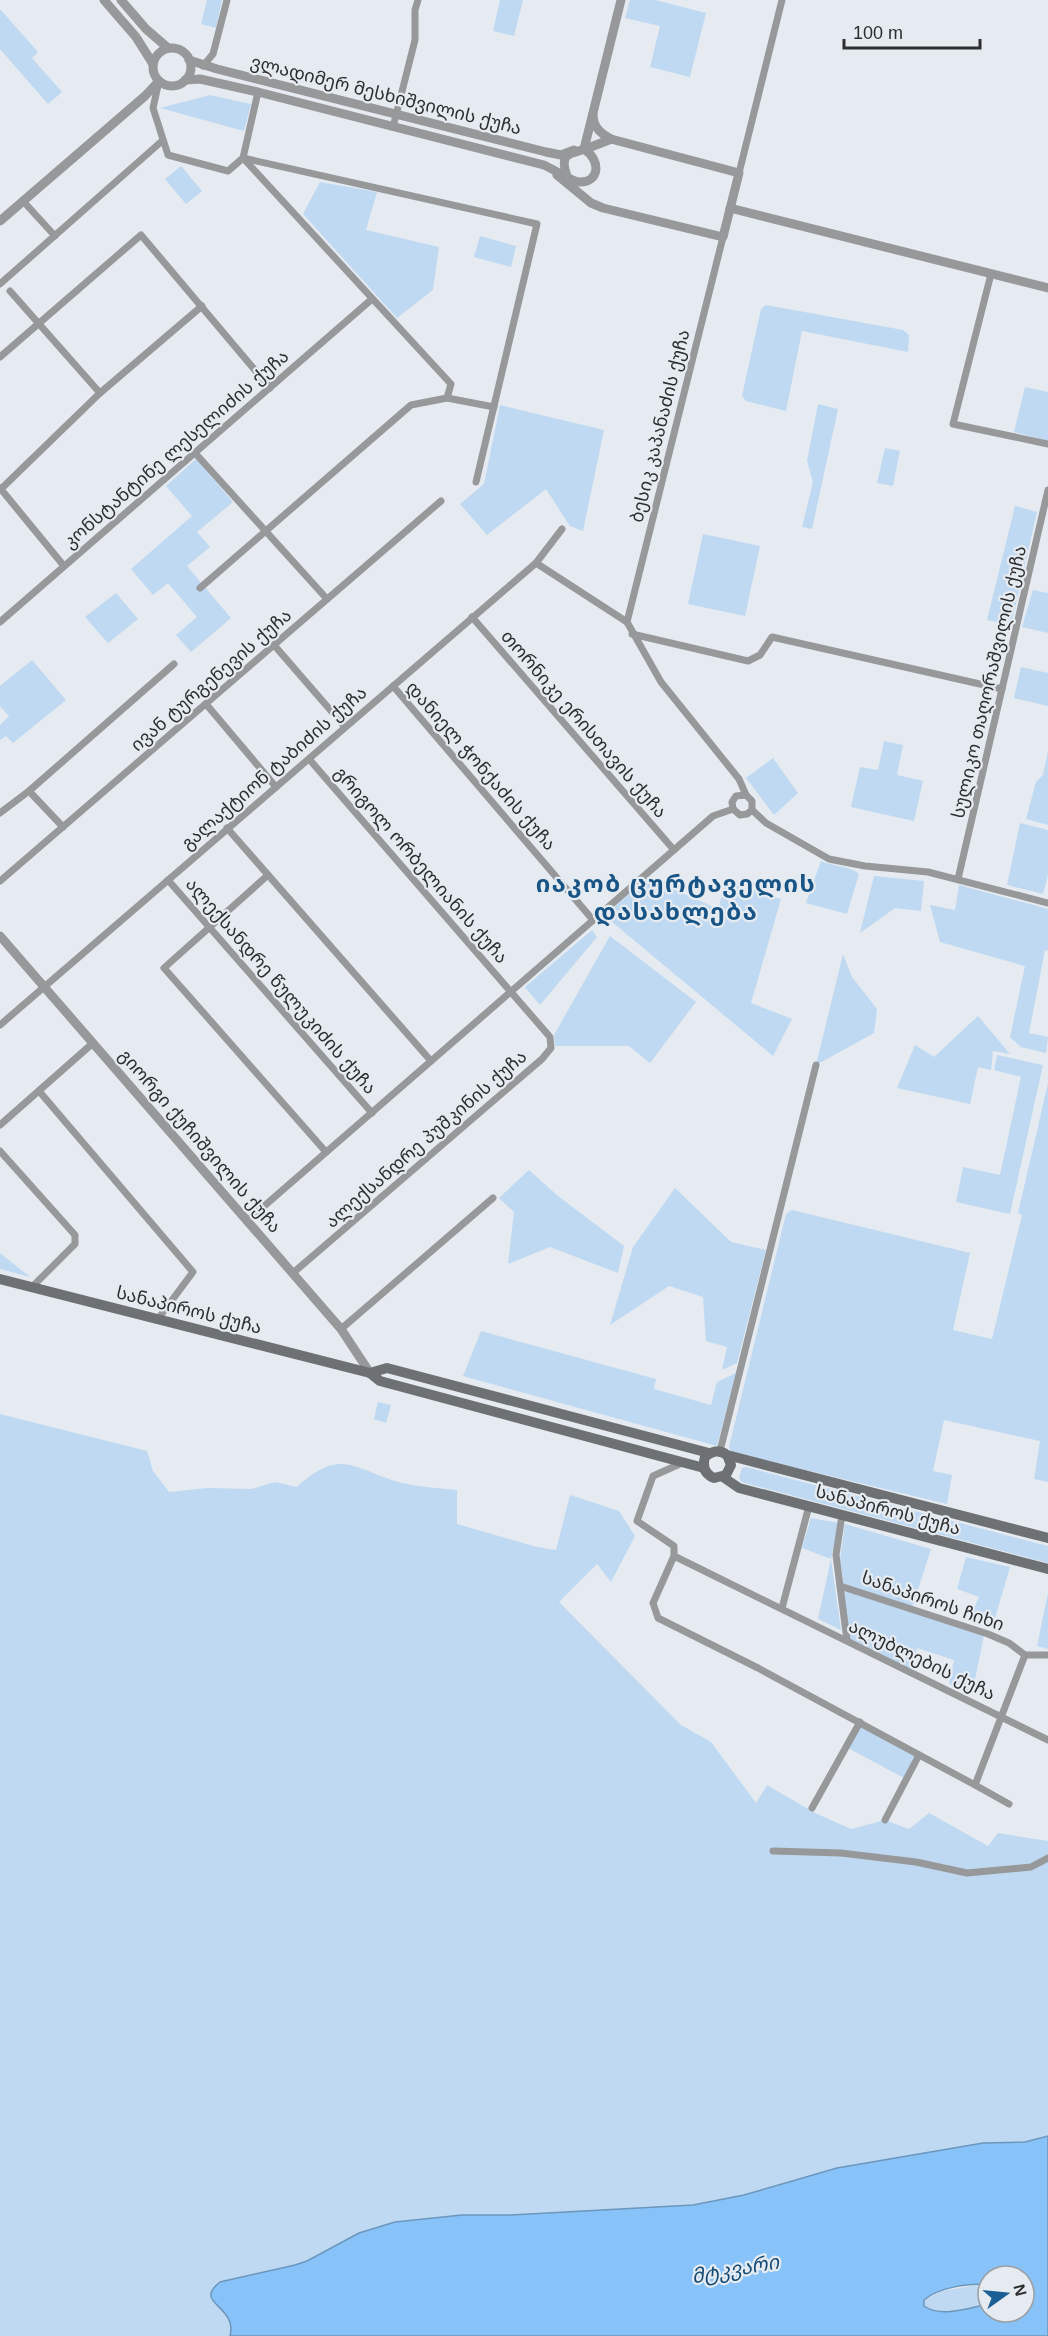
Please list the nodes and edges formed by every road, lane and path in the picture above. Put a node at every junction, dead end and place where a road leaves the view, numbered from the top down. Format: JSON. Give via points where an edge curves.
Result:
{"nodes":[{"id":1,"x":104,"y":0,"type":"edge"},
{"id":2,"x":121,"y":0,"type":"edge"},
{"id":3,"x":227,"y":0,"type":"edge"},
{"id":4,"x":418,"y":0,"type":"edge"},
{"id":5,"x":621,"y":0,"type":"edge"},
{"id":6,"x":782,"y":0,"type":"edge"},
{"id":7,"x":168,"y":48,"type":"junction"},
{"id":8,"x":189,"y":60,"type":"junction"},
{"id":9,"x":153,"y":64,"type":"junction"},
{"id":10,"x":203,"y":66,"type":"junction"},
{"id":11,"x":185,"y":80,"type":"junction"},
{"id":12,"x":159,"y":81,"type":"junction"},
{"id":13,"x":258,"y":92,"type":"junction"},
{"id":14,"x":396,"y":114,"type":"junction"},
{"id":15,"x":593,"y":114,"type":"junction"},
{"id":16,"x":393,"y":127,"type":"junction"},
{"id":17,"x":611,"y":139,"type":"junction"},
{"id":18,"x":162,"y":141,"type":"junction"},
{"id":19,"x":579,"y":150,"type":"junction"},
{"id":20,"x":243,"y":158,"type":"junction"},
{"id":21,"x":544,"y":165,"type":"junction"},
{"id":22,"x":739,"y":173,"type":"junction"},
{"id":23,"x":567,"y":176,"type":"junction"},
{"id":24,"x":586,"y":181,"type":"junction"},
{"id":25,"x":23,"y":201,"type":"junction"},
{"id":26,"x":591,"y":203,"type":"junction"},
{"id":27,"x":730,"y":208,"type":"junction"},
{"id":28,"x":0,"y":221,"type":"edge"},
{"id":29,"x":55,"y":236,"type":"junction"},
{"id":30,"x":723,"y":237,"type":"junction"},
{"id":31,"x":991,"y":274,"type":"junction"},
{"id":32,"x":0,"y":284,"type":"edge"},
{"id":33,"x":1048,"y":288,"type":"edge"},
{"id":34,"x":10,"y":291,"type":"dead end"},
{"id":35,"x":372,"y":299,"type":"junction"},
{"id":36,"x":202,"y":306,"type":"junction"},
{"id":37,"x":38,"y":323,"type":"junction"},
{"id":38,"x":0,"y":357,"type":"edge"},
{"id":39,"x":270,"y":388,"type":"junction"},
{"id":40,"x":100,"y":393,"type":"junction"},
{"id":41,"x":447,"y":398,"type":"junction"},
{"id":42,"x":494,"y":407,"type":"junction"},
{"id":43,"x":1048,"y":444,"type":"edge"},
{"id":44,"x":195,"y":453,"type":"junction"},
{"id":45,"x":476,"y":482,"type":"dead end"},
{"id":46,"x":0,"y":488,"type":"edge"},
{"id":47,"x":1048,"y":490,"type":"edge"},
{"id":48,"x":441,"y":501,"type":"dead end"},
{"id":49,"x":266,"y":530,"type":"junction"},
{"id":50,"x":562,"y":530,"type":"dead end"},
{"id":51,"x":536,"y":563,"type":"junction"},
{"id":52,"x":64,"y":566,"type":"junction"},
{"id":53,"x":200,"y":588,"type":"dead end"},
{"id":54,"x":327,"y":599,"type":"junction"},
{"id":55,"x":472,"y":617,"type":"junction"},
{"id":56,"x":0,"y":622,"type":"edge"},
{"id":57,"x":627,"y":622,"type":"junction"},
{"id":58,"x":632,"y":634,"type":"junction"},
{"id":59,"x":274,"y":645,"type":"junction"},
{"id":60,"x":174,"y":664,"type":"dead end"},
{"id":61,"x":393,"y":686,"type":"junction"},
{"id":62,"x":1002,"y":689,"type":"junction"},
{"id":63,"x":206,"y":704,"type":"junction"},
{"id":64,"x":345,"y":727,"type":"junction"},
{"id":65,"x":309,"y":759,"type":"junction"},
{"id":66,"x":276,"y":787,"type":"junction"},
{"id":67,"x":29,"y":791,"type":"junction"},
{"id":68,"x":746,"y":795,"type":"junction"},
{"id":69,"x":733,"y":809,"type":"junction"},
{"id":70,"x":752,"y":810,"type":"junction"},
{"id":71,"x":0,"y":813,"type":"edge"},
{"id":72,"x":63,"y":827,"type":"junction"},
{"id":73,"x":227,"y":828,"type":"junction"},
{"id":74,"x":674,"y":850,"type":"junction"},
{"id":75,"x":268,"y":875,"type":"junction"},
{"id":76,"x":958,"y":879,"type":"junction"},
{"id":77,"x":168,"y":880,"type":"junction"},
{"id":78,"x":0,"y":881,"type":"edge"},
{"id":79,"x":1048,"y":903,"type":"edge"},
{"id":80,"x":593,"y":920,"type":"junction"},
{"id":81,"x":209,"y":927,"type":"junction"},
{"id":82,"x":0,"y":936,"type":"edge"},
{"id":83,"x":44,"y":986,"type":"junction"},
{"id":84,"x":511,"y":991,"type":"junction"},
{"id":85,"x":0,"y":1024,"type":"edge"},
{"id":86,"x":93,"y":1043,"type":"junction"},
{"id":87,"x":431,"y":1061,"type":"junction"},
{"id":88,"x":816,"y":1065,"type":"dead end"},
{"id":89,"x":39,"y":1091,"type":"junction"},
{"id":90,"x":372,"y":1113,"type":"junction"},
{"id":91,"x":0,"y":1125,"type":"edge"},
{"id":92,"x":0,"y":1151,"type":"edge"},
{"id":93,"x":326,"y":1152,"type":"junction"},
{"id":94,"x":494,"y":1197,"type":"dead end"},
{"id":95,"x":247,"y":1221,"type":"junction"},
{"id":96,"x":293,"y":1273,"type":"junction"},
{"id":97,"x":0,"y":1279,"type":"edge"},
{"id":98,"x":32,"y":1287,"type":"junction"},
{"id":99,"x":158,"y":1319,"type":"junction"},
{"id":100,"x":341,"y":1329,"type":"junction"},
{"id":101,"x":370,"y":1373,"type":"junction"},
{"id":102,"x":719,"y":1453,"type":"junction"},
{"id":103,"x":684,"y":1462,"type":"junction"},
{"id":104,"x":704,"y":1468,"type":"junction"},
{"id":105,"x":723,"y":1477,"type":"junction"},
{"id":106,"x":809,"y":1506,"type":"junction"},
{"id":107,"x":842,"y":1515,"type":"junction"},
{"id":108,"x":1048,"y":1538,"type":"edge"},
{"id":109,"x":674,"y":1556,"type":"junction"},
{"id":110,"x":1048,"y":1569,"type":"edge"},
{"id":111,"x":840,"y":1586,"type":"junction"},
{"id":112,"x":782,"y":1608,"type":"junction"},
{"id":113,"x":847,"y":1640,"type":"junction"},
{"id":114,"x":1025,"y":1655,"type":"junction"},
{"id":115,"x":1048,"y":1655,"type":"edge"},
{"id":116,"x":1000,"y":1716,"type":"junction"},
{"id":117,"x":860,"y":1722,"type":"junction"},
{"id":118,"x":1048,"y":1740,"type":"edge"},
{"id":119,"x":919,"y":1755,"type":"junction"},
{"id":120,"x":975,"y":1785,"type":"junction"},
{"id":121,"x":1009,"y":1804,"type":"dead end"},
{"id":122,"x":812,"y":1808,"type":"dead end"},
{"id":123,"x":885,"y":1820,"type":"dead end"},
{"id":124,"x":773,"y":1851,"type":"dead end"},
{"id":125,"x":1048,"y":1858,"type":"edge"}],
"edges":[{"from":1,"to":9,"type":"street"},
{"from":2,"to":7,"type":"street"},
{"from":3,"to":10,"type":"street","via":[[213,54]]},
{"from":4,"to":14,"type":"street","via":[[415,40]]},
{"from":5,"to":15,"type":"street"},
{"from":6,"to":22,"type":"street"},
{"from":7,"to":8,"type":"street","via":[[181,50]]},
{"from":7,"to":9,"type":"street"},
{"from":8,"to":10,"type":"street","name":"ვლადიმერ მესხიშვილის ქუჩა"},
{"from":8,"to":11,"type":"street","via":[[190,71]]},
{"from":9,"to":12,"type":"street"},
{"from":10,"to":14,"type":"street","name":"ვლადიმერ მესხიშვილის ქუჩა"},
{"from":11,"to":12,"type":"street","via":[[172,86]]},
{"from":11,"to":13,"type":"street","name":"ვლადიმერ მესხიშვილის ქუჩა","via":[[200,79]]},
{"from":12,"to":18,"type":"street","via":[[153,108]]},
{"from":12,"to":25,"type":"street"},
{"from":13,"to":16,"type":"street","name":"ვლადიმერ მესხიშვილის ქუჩა"},
{"from":13,"to":20,"type":"street"},
{"from":14,"to":16,"type":"street"},
{"from":14,"to":19,"type":"street","name":"ვლადიმერ მესხიშვილის ქუჩა","via":[[561,155]]},
{"from":15,"to":17,"type":"street","via":[[593,122]]},
{"from":15,"to":19,"type":"street"},
{"from":16,"to":21,"type":"street","name":"ვლადიმერ მესხიშვილის ქუჩა"},
{"from":17,"to":19,"type":"street","name":"ვლადიმერ მესხიშვილის ქუჩა"},
{"from":17,"to":22,"type":"street"},
{"from":18,"to":20,"type":"street","via":[[168,155],[228,171]]},
{"from":18,"to":29,"type":"street"},
{"from":19,"to":23,"type":"street","via":[[566,156]]},
{"from":19,"to":24,"type":"street","via":[[593,155],[597,165],[594,175]]},
{"from":20,"to":35,"type":"street"},
{"from":20,"to":42,"type":"street","via":[[537,224]]},
{"from":21,"to":23,"type":"street","name":"ვლადიმერ მესხიშვილის ქუჩა"},
{"from":21,"to":26,"type":"street"},
{"from":22,"to":27,"type":"street"},
{"from":23,"to":24,"type":"street","via":[[576,182]]},
{"from":24,"to":26,"type":"street"},
{"from":25,"to":28,"type":"street"},
{"from":25,"to":29,"type":"street"},
{"from":26,"to":30,"type":"street"},
{"from":27,"to":30,"type":"street"},
{"from":27,"to":31,"type":"street"},
{"from":29,"to":32,"type":"street"},
{"from":30,"to":57,"type":"street","name":"ბესიკ კაპანაძის ქუჩა"},
{"from":31,"to":33,"type":"street"},
{"from":31,"to":43,"type":"street","via":[[953,424]]},
{"from":34,"to":37,"type":"street"},
{"from":35,"to":39,"type":"street","name":"კონსტანტინე ლესელიძის ქუჩა"},
{"from":35,"to":41,"type":"street","via":[[451,384]]},
{"from":36,"to":37,"type":"street","via":[[141,235]]},
{"from":36,"to":39,"type":"street"},
{"from":36,"to":40,"type":"street"},
{"from":37,"to":38,"type":"street"},
{"from":37,"to":40,"type":"street"},
{"from":39,"to":44,"type":"street","name":"კონსტანტინე ლესელიძის ქუჩა"},
{"from":40,"to":46,"type":"street"},
{"from":41,"to":42,"type":"street"},
{"from":41,"to":49,"type":"street","via":[[411,405]]},
{"from":42,"to":45,"type":"street"},
{"from":44,"to":49,"type":"street"},
{"from":44,"to":52,"type":"street","name":"კონსტანტინე ლესელიძის ქუჩა"},
{"from":46,"to":52,"type":"street"},
{"from":47,"to":62,"type":"street","name":"სულიკო თაღორაშვილის ქუჩა"},
{"from":48,"to":54,"type":"street","name":"ივან ტურგენევის ქუჩა"},
{"from":49,"to":53,"type":"street"},
{"from":49,"to":54,"type":"street"},
{"from":50,"to":51,"type":"street","name":"გალაქტიონ ტაბიძის ქუჩა"},
{"from":51,"to":55,"type":"street","name":"გალაქტიონ ტაბიძის ქუჩა"},
{"from":51,"to":57,"type":"street"},
{"from":52,"to":56,"type":"street","name":"კონსტანტინე ლესელიძის ქუჩა"},
{"from":54,"to":59,"type":"street","name":"ივან ტურგენევის ქუჩა"},
{"from":55,"to":61,"type":"street","name":"გალაქტიონ ტაბიძის ქუჩა"},
{"from":55,"to":74,"type":"street","name":"თორნიკე ერისთავის ქუჩა"},
{"from":57,"to":58,"type":"street"},
{"from":58,"to":62,"type":"street","via":[[748,661],[760,655],[772,637]]},
{"from":58,"to":68,"type":"street","via":[[661,682],[739,779]]},
{"from":59,"to":63,"type":"street","name":"ივან ტურგენევის ქუჩა"},
{"from":59,"to":64,"type":"street"},
{"from":60,"to":67,"type":"street"},
{"from":61,"to":64,"type":"street","name":"გალაქტიონ ტაბიძის ქუჩა"},
{"from":61,"to":80,"type":"street","name":"დანიელ ჭონქაძის ქუჩა"},
{"from":62,"to":76,"type":"street","name":"სულიკო თაღორაშვილის ქუჩა"},
{"from":63,"to":66,"type":"street"},
{"from":63,"to":72,"type":"street","name":"ივან ტურგენევის ქუჩა"},
{"from":64,"to":65,"type":"street","name":"გალაქტიონ ტაბიძის ქუჩა"},
{"from":65,"to":66,"type":"street","name":"გალაქტიონ ტაბიძის ქუჩა"},
{"from":65,"to":84,"type":"street","name":"გრიგოლ ორბელიანის ქუჩა"},
{"from":66,"to":73,"type":"street","name":"გალაქტიონ ტაბიძის ქუჩა"},
{"from":67,"to":71,"type":"street"},
{"from":67,"to":72,"type":"street"},
{"from":68,"to":69,"type":"street","via":[[736,796]]},
{"from":68,"to":70,"type":"street","via":[[752,801]]},
{"from":69,"to":70,"type":"street","via":[[740,815]]},
{"from":69,"to":74,"type":"street","via":[[713,816]]},
{"from":70,"to":76,"type":"street","via":[[766,823],[829,859]]},
{"from":72,"to":78,"type":"street","name":"ივან ტურგენევის ქუჩა"},
{"from":73,"to":75,"type":"street"},
{"from":73,"to":77,"type":"street","name":"გალაქტიონ ტაბიძის ქუჩა"},
{"from":74,"to":80,"type":"street"},
{"from":75,"to":81,"type":"street"},
{"from":75,"to":87,"type":"street"},
{"from":76,"to":79,"type":"street"},
{"from":77,"to":81,"type":"street","name":"ალექსანდრე წულუკიძის ქუჩა"},
{"from":77,"to":83,"type":"street","name":"გალაქტიონ ტაბიძის ქუჩა"},
{"from":80,"to":84,"type":"street"},
{"from":81,"to":90,"type":"street","name":"ალექსანდრე წულუკიძის ქუჩა"},
{"from":81,"to":93,"type":"street","via":[[164,968]]},
{"from":82,"to":83,"type":"street","name":"გიორგი ქუჩიშვილის ქუჩა"},
{"from":83,"to":85,"type":"street","name":"გალაქტიონ ტაბიძის ქუჩა"},
{"from":83,"to":86,"type":"street","name":"გიორგი ქუჩიშვილის ქუჩა"},
{"from":84,"to":87,"type":"street"},
{"from":84,"to":96,"type":"street","name":"ალექსანდრე პუშკინის ქუჩა","via":[[550,1037],[551,1048]]},
{"from":86,"to":89,"type":"street"},
{"from":86,"to":95,"type":"street","name":"გიორგი ქუჩიშვილის ქუჩა"},
{"from":87,"to":90,"type":"street"},
{"from":88,"to":102,"type":"street"},
{"from":89,"to":91,"type":"street"},
{"from":89,"to":99,"type":"street","via":[[193,1272]]},
{"from":90,"to":93,"type":"street"},
{"from":92,"to":98,"type":"street","via":[[75,1235],[75,1244]]},
{"from":93,"to":95,"type":"street"},
{"from":94,"to":100,"type":"street"},
{"from":95,"to":96,"type":"street","name":"გიორგი ქუჩიშვილის ქუჩა"},
{"from":96,"to":100,"type":"street","name":"გიორგი ქუჩიშვილის ქუჩა"},
{"from":97,"to":98,"type":"main road","name":"სანაპიროს ქუჩა"},
{"from":98,"to":99,"type":"main road","name":"სანაპიროს ქუჩა"},
{"from":99,"to":101,"type":"main road","name":"სანაპიროს ქუჩა"},
{"from":100,"to":101,"type":"street","name":"გიორგი ქუჩიშვილის ქუჩა"},
{"from":101,"to":102,"type":"main road","name":"სანაპიროს ქუჩა","via":[[387,1368]]},
{"from":101,"to":103,"type":"main road","name":"სანაპიროს ქუჩა","via":[[380,1381]]},
{"from":102,"to":104,"type":"main road","via":[[705,1457]]},
{"from":102,"to":105,"type":"main road","via":[[731,1465]]},
{"from":102,"to":108,"type":"main road","name":"სანაპიროს ქუჩა"},
{"from":103,"to":104,"type":"main road","name":"სანაპიროს ქუჩა"},
{"from":103,"to":109,"type":"street","name":"ალუბლების ქუჩა","via":[[653,1476],[637,1521],[674,1546]]},
{"from":104,"to":105,"type":"main road","via":[[710,1477]]},
{"from":105,"to":106,"type":"main road","name":"სანაპიროს ქუჩა","via":[[739,1488]]},
{"from":106,"to":107,"type":"main road","name":"სანაპიროს ქუჩა"},
{"from":106,"to":112,"type":"street"},
{"from":107,"to":110,"type":"main road","name":"სანაპიროს ქუჩა"},
{"from":107,"to":111,"type":"street","name":"სანაპიროს ჩიხი","via":[[836,1555]]},
{"from":109,"to":112,"type":"street","name":"ალუბლების ქუჩა"},
{"from":109,"to":117,"type":"street","via":[[653,1603],[658,1618]]},
{"from":111,"to":113,"type":"street"},
{"from":111,"to":114,"type":"street","name":"სანაპიროს ჩიხი","via":[[988,1634]]},
{"from":112,"to":113,"type":"street","name":"ალუბლების ქუჩა"},
{"from":113,"to":116,"type":"street","name":"ალუბლების ქუჩა"},
{"from":114,"to":115,"type":"street"},
{"from":114,"to":116,"type":"street"},
{"from":116,"to":118,"type":"street","name":"ალუბლების ქუჩა"},
{"from":116,"to":120,"type":"street"},
{"from":117,"to":119,"type":"street"},
{"from":117,"to":122,"type":"street"},
{"from":119,"to":120,"type":"street"},
{"from":119,"to":123,"type":"street"},
{"from":120,"to":121,"type":"street"},
{"from":124,"to":125,"type":"street","via":[[841,1853],[967,1873],[1031,1867]]}]}
